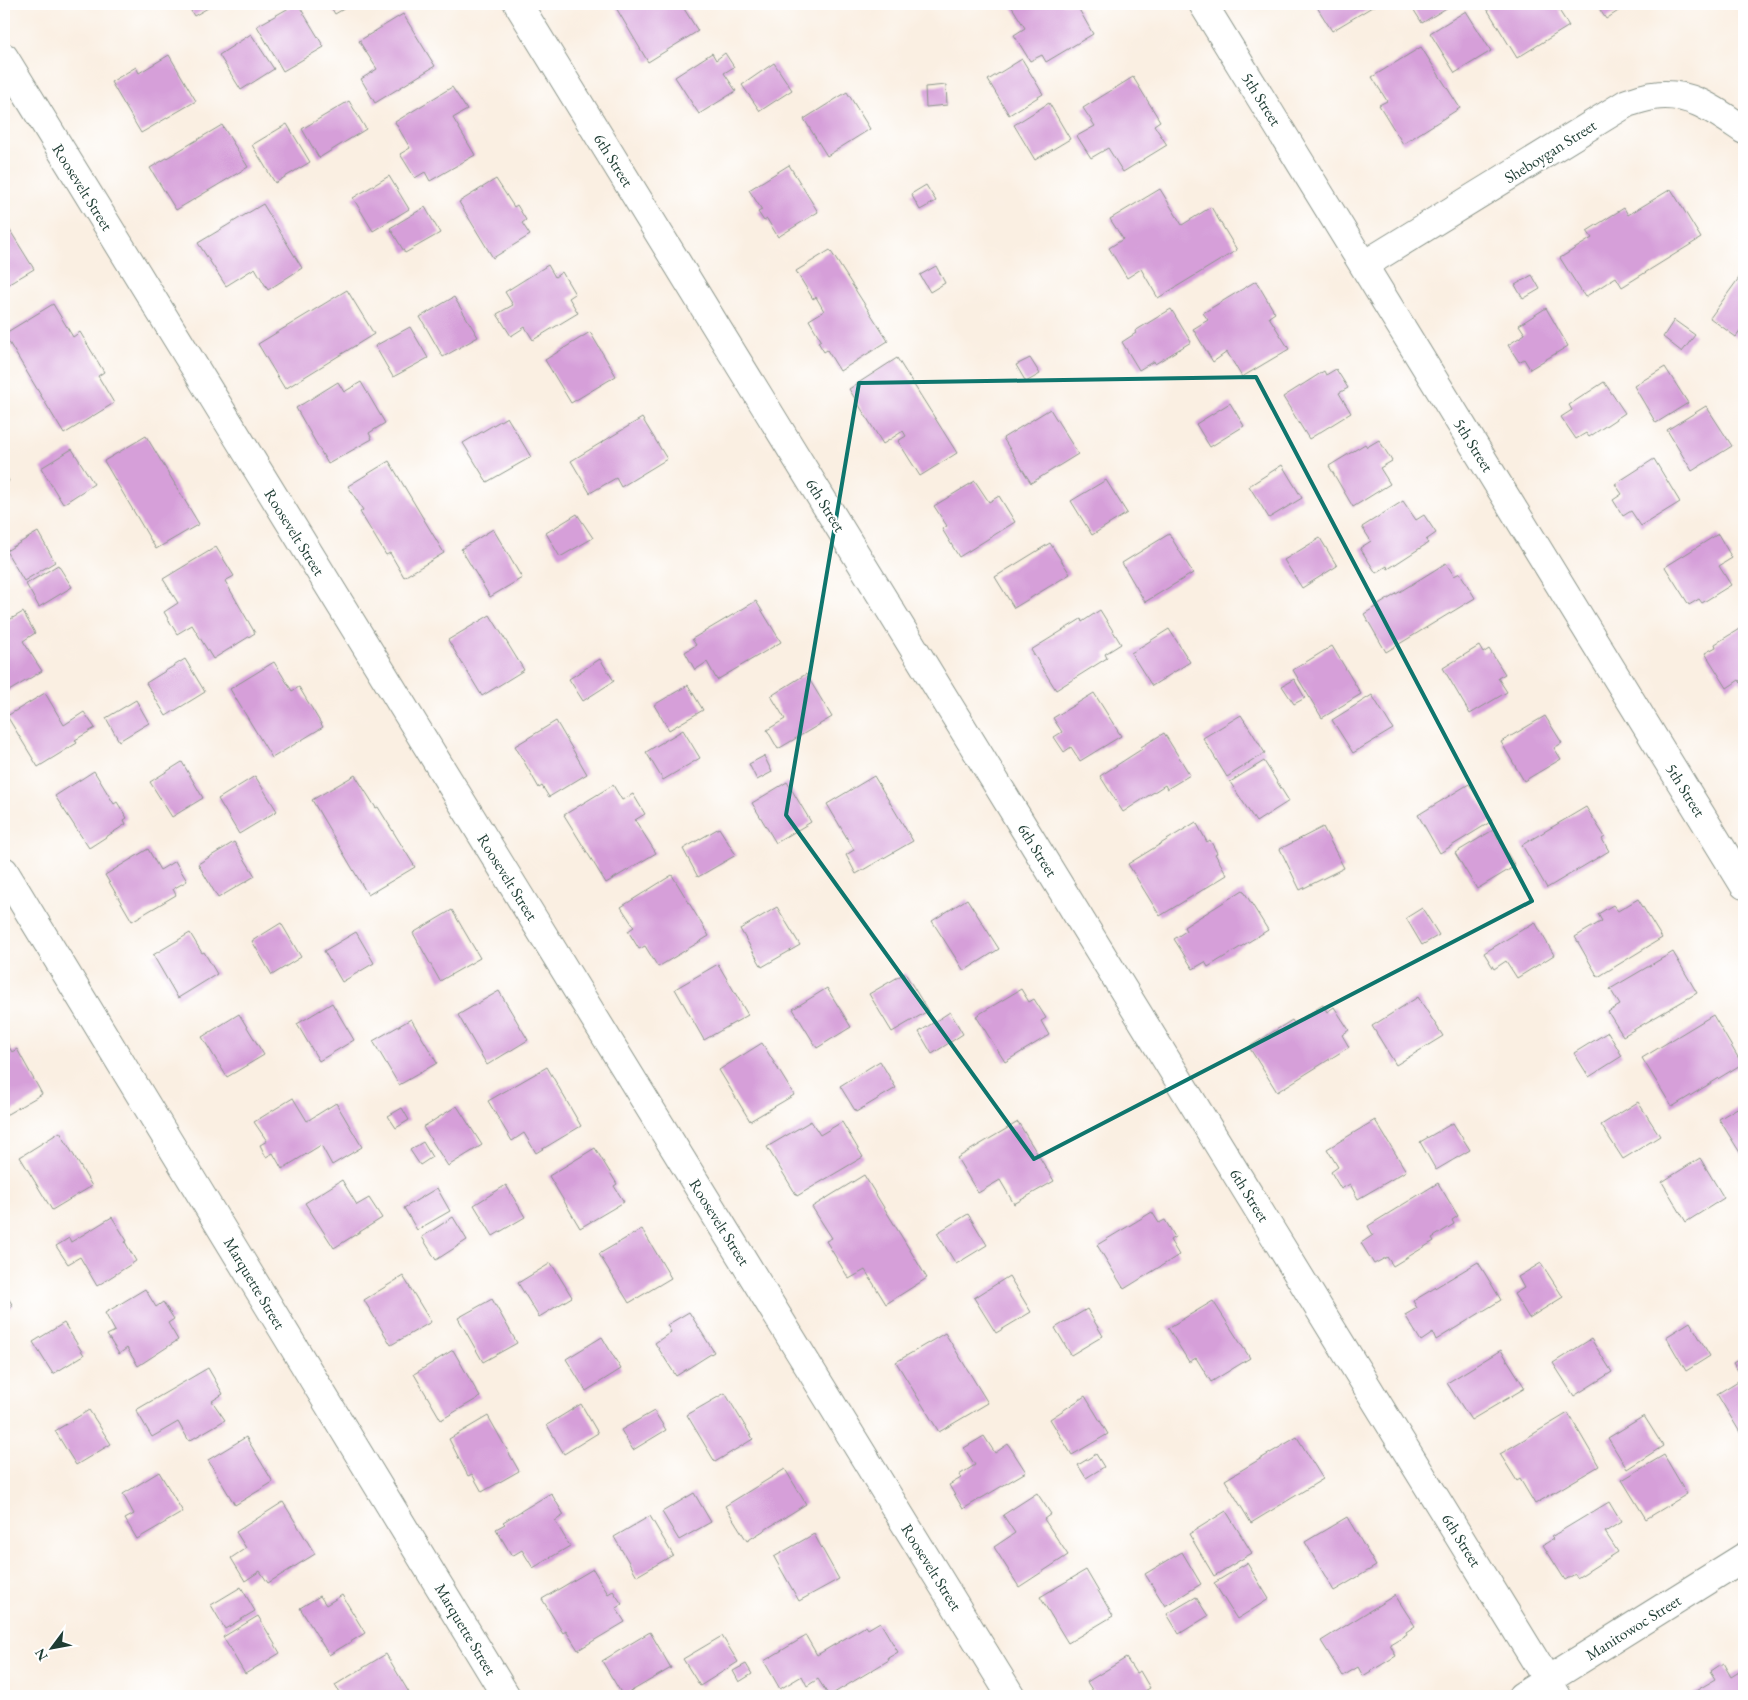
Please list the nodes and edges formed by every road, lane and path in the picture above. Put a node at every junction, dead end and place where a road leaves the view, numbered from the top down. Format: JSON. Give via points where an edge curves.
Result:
{"nodes":[{"id":1,"x":518,"y":4,"type":"edge"},
{"id":2,"x":1203,"y":4,"type":"edge"},
{"id":3,"x":4,"y":57,"type":"edge"},
{"id":4,"x":1744,"y":130,"type":"edge"},
{"id":5,"x":1364,"y":266,"type":"junction"},
{"id":6,"x":4,"y":871,"type":"edge"},
{"id":7,"x":1744,"y":885,"type":"edge"},
{"id":8,"x":1744,"y":1558,"type":"edge"},
{"id":9,"x":1553,"y":1688,"type":"edge"},
{"id":10,"x":506,"y":1696,"type":"edge"},
{"id":11,"x":1012,"y":1696,"type":"edge"},
{"id":12,"x":1522,"y":1696,"type":"edge"}],
"edges":[{"from":1,"to":9,"type":"street","name":"6th Street"},
{"from":2,"to":5,"type":"street","name":"5th Street"},
{"from":3,"to":11,"type":"street","name":"Roosevelt Street"},
{"from":4,"to":5,"type":"street","name":"Sheboygan Street","via":[[1707,105],[1681,96],[1653,96],[1627,103]]},
{"from":5,"to":7,"type":"street","name":"5th Street"},
{"from":6,"to":10,"type":"street","name":"Marquette Street"},
{"from":8,"to":9,"type":"street","name":"Manitowoc Street"},
{"from":9,"to":12,"type":"street","name":"Manitowoc Street"}]}
